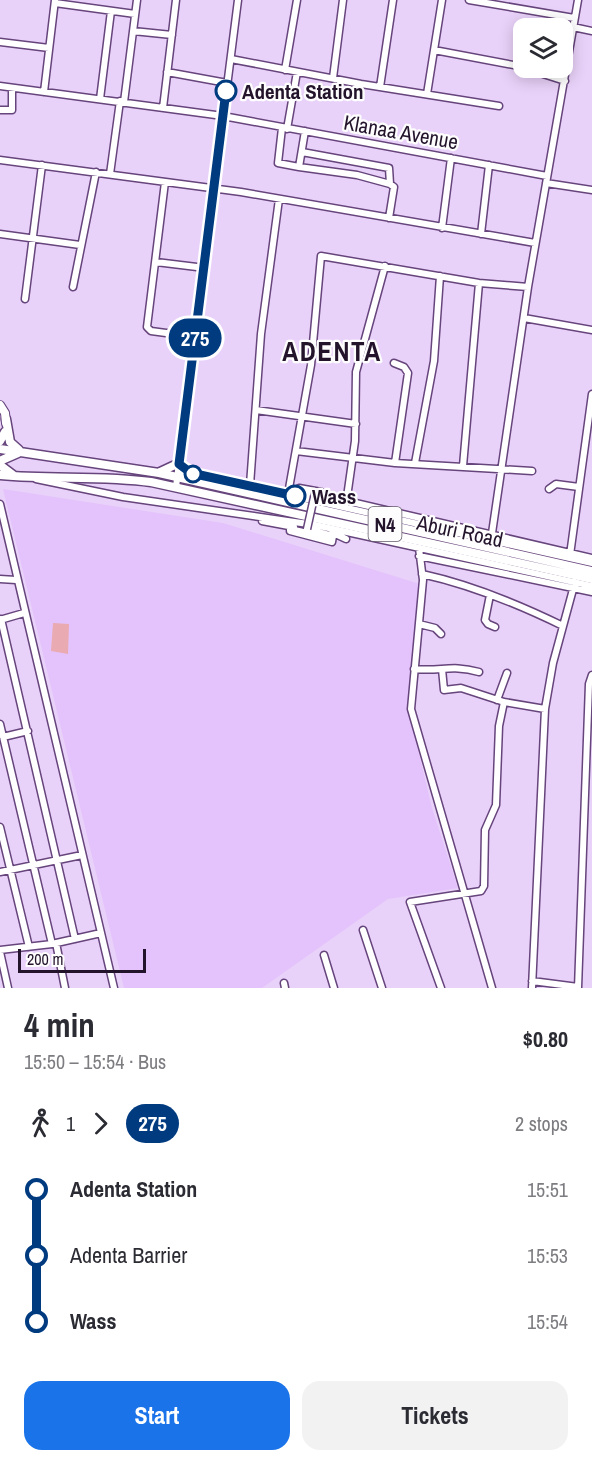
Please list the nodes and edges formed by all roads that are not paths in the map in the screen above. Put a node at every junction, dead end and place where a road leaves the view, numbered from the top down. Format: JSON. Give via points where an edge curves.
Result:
{"nodes":[{"id":1,"x":137,"y":0,"type":"edge"},
{"id":2,"x":176,"y":0,"type":"edge"},
{"id":3,"x":238,"y":0,"type":"edge"},
{"id":4,"x":297,"y":0,"type":"edge"},
{"id":5,"x":343,"y":0,"type":"edge"},
{"id":6,"x":393,"y":0,"type":"edge"},
{"id":7,"x":442,"y":0,"type":"edge"},
{"id":8,"x":469,"y":0,"type":"edge"},
{"id":9,"x":576,"y":1,"type":"edge"},
{"id":10,"x":55,"y":2,"type":"edge"},
{"id":11,"x":111,"y":10,"type":"junction"},
{"id":12,"x":135,"y":14,"type":"junction"},
{"id":13,"x":574,"y":18,"type":"junction"},
{"id":14,"x":573,"y":27,"type":"joint"},
{"id":15,"x":133,"y":31,"type":"junction"},
{"id":16,"x":592,"y":31,"type":"edge"},
{"id":17,"x":172,"y":35,"type":"junction"},
{"id":18,"x":0,"y":42,"type":"edge"},
{"id":19,"x":49,"y":48,"type":"junction"},
{"id":20,"x":434,"y":50,"type":"junction"},
{"id":21,"x":231,"y":58,"type":"junction"},
{"id":22,"x":513,"y":65,"type":"edge"},
{"id":23,"x":285,"y":70,"type":"junction"},
{"id":24,"x":166,"y":72,"type":"junction"},
{"id":25,"x":297,"y":72,"type":"junction"},
{"id":26,"x":333,"y":78,"type":"junction"},
{"id":27,"x":556,"y":78,"type":"edge"},
{"id":28,"x":565,"y":78,"type":"edge"},
{"id":29,"x":565,"y":81,"type":"junction"},
{"id":30,"x":227,"y":83,"type":"junction"},
{"id":31,"x":0,"y":86,"type":"edge"},
{"id":32,"x":380,"y":87,"type":"junction"},
{"id":33,"x":12,"y":88,"type":"junction"},
{"id":34,"x":44,"y":92,"type":"junction"},
{"id":35,"x":427,"y":94,"type":"junction"},
{"id":36,"x":100,"y":99,"type":"junction"},
{"id":37,"x":122,"y":101,"type":"junction"},
{"id":38,"x":500,"y":106,"type":"dead end"},
{"id":39,"x":163,"y":108,"type":"junction"},
{"id":40,"x":0,"y":110,"type":"edge"},
{"id":41,"x":223,"y":116,"type":"junction"},
{"id":42,"x":284,"y":128,"type":"junction"},
{"id":43,"x":304,"y":131,"type":"junction"},
{"id":44,"x":302,"y":152,"type":"junction"},
{"id":45,"x":451,"y":158,"type":"junction"},
{"id":46,"x":0,"y":160,"type":"edge"},
{"id":47,"x":42,"y":165,"type":"junction"},
{"id":48,"x":489,"y":165,"type":"junction"},
{"id":49,"x":299,"y":167,"type":"junction"},
{"id":50,"x":96,"y":172,"type":"junction"},
{"id":51,"x":110,"y":174,"type":"junction"},
{"id":52,"x":547,"y":179,"type":"junction"},
{"id":53,"x":165,"y":182,"type":"junction"},
{"id":54,"x":390,"y":184,"type":"junction"},
{"id":55,"x":214,"y":188,"type":"junction"},
{"id":56,"x":592,"y":190,"type":"edge"},
{"id":57,"x":279,"y":199,"type":"junction"},
{"id":58,"x":389,"y":218,"type":"junction"},
{"id":59,"x":442,"y":228,"type":"junction"},
{"id":60,"x":0,"y":234,"type":"edge"},
{"id":61,"x":481,"y":234,"type":"junction"},
{"id":62,"x":34,"y":238,"type":"junction"},
{"id":63,"x":535,"y":243,"type":"junction"},
{"id":64,"x":80,"y":245,"type":"junction"},
{"id":65,"x":156,"y":262,"type":"junction"},
{"id":66,"x":385,"y":266,"type":"junction"},
{"id":67,"x":205,"y":268,"type":"junction"},
{"id":68,"x":440,"y":276,"type":"junction"},
{"id":69,"x":479,"y":282,"type":"junction"},
{"id":70,"x":528,"y":286,"type":"junction"},
{"id":71,"x":72,"y":287,"type":"dead end"},
{"id":72,"x":25,"y":299,"type":"dead end"},
{"id":73,"x":524,"y":318,"type":"junction"},
{"id":74,"x":592,"y":330,"type":"edge"},
{"id":75,"x":196,"y":337,"type":"junction"},
{"id":76,"x":394,"y":363,"type":"dead end"},
{"id":77,"x":592,"y":394,"type":"edge"},
{"id":78,"x":0,"y":405,"type":"edge"},
{"id":79,"x":256,"y":410,"type":"junction"},
{"id":80,"x":303,"y":417,"type":"junction"},
{"id":81,"x":6,"y":419,"type":"junction"},
{"id":82,"x":356,"y":424,"type":"junction"},
{"id":83,"x":5,"y":432,"type":"joint"},
{"id":84,"x":1,"y":446,"type":"edge"},
{"id":85,"x":22,"y":452,"type":"junction"},
{"id":86,"x":296,"y":452,"type":"junction"},
{"id":87,"x":353,"y":458,"type":"junction"},
{"id":88,"x":395,"y":463,"type":"junction"},
{"id":89,"x":415,"y":463,"type":"junction"},
{"id":90,"x":177,"y":465,"type":"junction"},
{"id":91,"x":463,"y":466,"type":"junction"},
{"id":92,"x":1,"y":468,"type":"edge"},
{"id":93,"x":500,"y":469,"type":"junction"},
{"id":94,"x":532,"y":471,"type":"dead end"},
{"id":95,"x":159,"y":473,"type":"junction"},
{"id":96,"x":175,"y":476,"type":"junction"},
{"id":97,"x":32,"y":478,"type":"junction"},
{"id":98,"x":250,"y":485,"type":"junction"},
{"id":99,"x":173,"y":486,"type":"junction"},
{"id":100,"x":579,"y":487,"type":"junction"},
{"id":101,"x":549,"y":489,"type":"dead end"},
{"id":102,"x":268,"y":493,"type":"junction"},
{"id":103,"x":288,"y":494,"type":"junction"},
{"id":104,"x":321,"y":502,"type":"junction"},
{"id":105,"x":0,"y":504,"type":"edge"},
{"id":106,"x":346,"y":504,"type":"junction"},
{"id":107,"x":364,"y":515,"type":"junction"},
{"id":108,"x":262,"y":520,"type":"dead end"},
{"id":109,"x":312,"y":528,"type":"junction"},
{"id":110,"x":2,"y":529,"type":"edge"},
{"id":111,"x":491,"y":537,"type":"junction"},
{"id":112,"x":346,"y":539,"type":"dead end"},
{"id":113,"x":474,"y":540,"type":"junction"},
{"id":114,"x":414,"y":544,"type":"junction"},
{"id":115,"x":419,"y":556,"type":"junction"},
{"id":116,"x":569,"y":556,"type":"junction"},
{"id":117,"x":592,"y":558,"type":"edge"},
{"id":118,"x":592,"y":563,"type":"edge"},
{"id":119,"x":592,"y":570,"type":"edge"},
{"id":120,"x":422,"y":574,"type":"junction"},
{"id":121,"x":0,"y":579,"type":"edge"},
{"id":122,"x":592,"y":579,"type":"edge"},
{"id":123,"x":16,"y":580,"type":"junction"},
{"id":124,"x":575,"y":585,"type":"junction"},
{"id":125,"x":592,"y":586,"type":"edge"},
{"id":126,"x":592,"y":592,"type":"edge"},
{"id":127,"x":490,"y":595,"type":"junction"},
{"id":128,"x":24,"y":613,"type":"junction"},
{"id":129,"x":1,"y":620,"type":"edge"},
{"id":130,"x":419,"y":624,"type":"junction"},
{"id":131,"x":563,"y":626,"type":"junction"},
{"id":132,"x":495,"y":627,"type":"dead end"},
{"id":133,"x":441,"y":634,"type":"dead end"},
{"id":134,"x":414,"y":669,"type":"junction"},
{"id":135,"x":442,"y":669,"type":"junction"},
{"id":136,"x":479,"y":672,"type":"dead end"},
{"id":137,"x":507,"y":673,"type":"dead end"},
{"id":138,"x":592,"y":675,"type":"edge"},
{"id":139,"x":500,"y":701,"type":"junction"},
{"id":140,"x":545,"y":709,"type":"junction"},
{"id":141,"x":0,"y":724,"type":"edge"},
{"id":142,"x":28,"y":731,"type":"junction"},
{"id":143,"x":3,"y":737,"type":"junction"},
{"id":144,"x":0,"y":827,"type":"edge"},
{"id":145,"x":82,"y":855,"type":"junction"},
{"id":146,"x":57,"y":860,"type":"junction"},
{"id":147,"x":34,"y":865,"type":"junction"},
{"id":148,"x":10,"y":870,"type":"junction"},
{"id":149,"x":0,"y":872,"type":"edge"},
{"id":150,"x":464,"y":894,"type":"junction"},
{"id":151,"x":582,"y":903,"type":"junction"},
{"id":152,"x":592,"y":904,"type":"edge"},
{"id":153,"x":363,"y":930,"type":"dead end"},
{"id":154,"x":101,"y":933,"type":"junction"},
{"id":155,"x":75,"y":939,"type":"junction"},
{"id":156,"x":54,"y":944,"type":"junction"},
{"id":157,"x":29,"y":947,"type":"junction"},
{"id":158,"x":0,"y":951,"type":"edge"},
{"id":159,"x":324,"y":955,"type":"dead end"},
{"id":160,"x":532,"y":985,"type":"edge"},
{"id":161,"x":578,"y":987,"type":"edge"},
{"id":162,"x":8,"y":988,"type":"edge"},
{"id":163,"x":65,"y":988,"type":"edge"},
{"id":164,"x":114,"y":988,"type":"edge"},
{"id":165,"x":334,"y":988,"type":"edge"},
{"id":166,"x":382,"y":988,"type":"edge"},
{"id":167,"x":441,"y":988,"type":"edge"},
{"id":168,"x":492,"y":988,"type":"edge"}],
"edges":[{"from":1,"to":12,"type":"street"},
{"from":2,"to":17,"type":"street"},
{"from":3,"to":21,"type":"street"},
{"from":4,"to":23,"type":"street"},
{"from":5,"to":26,"type":"street"},
{"from":6,"to":32,"type":"street"},
{"from":7,"to":20,"type":"street"},
{"from":8,"to":13,"type":"street"},
{"from":9,"to":13,"type":"street"},
{"from":10,"to":11,"type":"street"},
{"from":10,"to":19,"type":"street"},
{"from":11,"to":12,"type":"street"},
{"from":11,"to":36,"type":"street"},
{"from":12,"to":15,"type":"street"},
{"from":13,"to":14,"type":"street"},
{"from":14,"to":16,"type":"street"},
{"from":15,"to":17,"type":"street"},
{"from":15,"to":37,"type":"street"},
{"from":17,"to":24,"type":"street"},
{"from":18,"to":19,"type":"street"},
{"from":19,"to":34,"type":"street"},
{"from":20,"to":22,"type":"street"},
{"from":20,"to":35,"type":"street"},
{"from":21,"to":23,"type":"street"},
{"from":21,"to":30,"type":"street"},
{"from":23,"to":25,"type":"street"},
{"from":24,"to":30,"type":"street"},
{"from":24,"to":39,"type":"street"},
{"from":25,"to":26,"type":"street"},
{"from":25,"to":42,"type":"street"},
{"from":26,"to":32,"type":"street"},
{"from":27,"to":29,"type":"street"},
{"from":28,"to":29,"type":"street"},
{"from":29,"to":52,"type":"street"},
{"from":30,"to":41,"type":"street"},
{"from":31,"to":33,"type":"street","name":"Klanaa Avenue"},
{"from":32,"to":35,"type":"street"},
{"from":33,"to":34,"type":"street","name":"Klanaa Avenue"},
{"from":33,"to":40,"type":"street","via":[[12,111]]},
{"from":34,"to":36,"type":"street","name":"Klanaa Avenue"},
{"from":35,"to":38,"type":"street"},
{"from":36,"to":37,"type":"street","name":"Klanaa Avenue"},
{"from":37,"to":39,"type":"street","name":"Klanaa Avenue"},
{"from":37,"to":51,"type":"street"},
{"from":39,"to":41,"type":"street","name":"Klanaa Avenue"},
{"from":41,"to":42,"type":"street","name":"Klanaa Avenue"},
{"from":41,"to":55,"type":"street"},
{"from":42,"to":43,"type":"street","name":"Klanaa Avenue"},
{"from":42,"to":49,"type":"street","via":[[278,164]]},
{"from":43,"to":44,"type":"street"},
{"from":43,"to":45,"type":"street","name":"Klanaa Avenue"},
{"from":44,"to":49,"type":"street"},
{"from":44,"to":54,"type":"street","via":[[386,167],[390,170]]},
{"from":45,"to":48,"type":"street","name":"Klanaa Avenue"},
{"from":45,"to":59,"type":"street"},
{"from":46,"to":47,"type":"street"},
{"from":47,"to":50,"type":"street"},
{"from":47,"to":62,"type":"street"},
{"from":48,"to":52,"type":"street","name":"Klanaa Avenue"},
{"from":48,"to":61,"type":"street"},
{"from":49,"to":54,"type":"street"},
{"from":50,"to":51,"type":"street"},
{"from":50,"to":64,"type":"street"},
{"from":51,"to":53,"type":"street"},
{"from":52,"to":56,"type":"street","name":"Klanaa Avenue"},
{"from":52,"to":63,"type":"street"},
{"from":53,"to":55,"type":"street"},
{"from":53,"to":65,"type":"street"},
{"from":54,"to":58,"type":"street","via":[[394,187]]},
{"from":55,"to":57,"type":"street"},
{"from":55,"to":67,"type":"street"},
{"from":57,"to":58,"type":"street"},
{"from":57,"to":79,"type":"street"},
{"from":58,"to":59,"type":"street"},
{"from":59,"to":61,"type":"street"},
{"from":60,"to":62,"type":"street"},
{"from":61,"to":63,"type":"street"},
{"from":62,"to":64,"type":"street"},
{"from":62,"to":72,"type":"street"},
{"from":63,"to":70,"type":"street"},
{"from":64,"to":71,"type":"street"},
{"from":65,"to":67,"type":"street"},
{"from":65,"to":75,"type":"street","via":[[147,327],[151,331]]},
{"from":66,"to":68,"type":"street"},
{"from":66,"to":80,"type":"street","via":[[320,258]]},
{"from":66,"to":82,"type":"street","via":[[356,372]]},
{"from":67,"to":75,"type":"street"},
{"from":68,"to":69,"type":"street"},
{"from":68,"to":89,"type":"street","via":[[432,372]]},
{"from":69,"to":70,"type":"street"},
{"from":69,"to":91,"type":"street"},
{"from":70,"to":73,"type":"street"},
{"from":73,"to":74,"type":"street"},
{"from":73,"to":93,"type":"street"},
{"from":75,"to":90,"type":"street"},
{"from":76,"to":88,"type":"street","via":[[408,374]]},
{"from":77,"to":100,"type":"street"},
{"from":78,"to":81,"type":"main road"},
{"from":79,"to":80,"type":"street"},
{"from":79,"to":98,"type":"street"},
{"from":80,"to":82,"type":"street"},
{"from":80,"to":86,"type":"street"},
{"from":81,"to":83,"type":"main road"},
{"from":81,"to":85,"type":"highway","via":[[10,442]]},
{"from":82,"to":87,"type":"street"},
{"from":83,"to":84,"type":"highway"},
{"from":84,"to":85,"type":"highway","number":"N4"},
{"from":84,"to":92,"type":"main road"},
{"from":85,"to":92,"type":"highway"},
{"from":85,"to":95,"type":"highway","number":"N4"},
{"from":86,"to":87,"type":"street"},
{"from":86,"to":103,"type":"street"},
{"from":87,"to":88,"type":"street"},
{"from":87,"to":106,"type":"street"},
{"from":88,"to":89,"type":"street"},
{"from":89,"to":91,"type":"street"},
{"from":90,"to":95,"type":"highway"},
{"from":90,"to":96,"type":"street"},
{"from":90,"to":98,"type":"street","via":[[191,473]]},
{"from":91,"to":93,"type":"street"},
{"from":92,"to":97,"type":"highway","name":"Aburi Road","number":"N4","via":[[19,477]]},
{"from":93,"to":94,"type":"street"},
{"from":93,"to":111,"type":"street"},
{"from":95,"to":96,"type":"highway","number":"N4"},
{"from":96,"to":99,"type":"street"},
{"from":96,"to":102,"type":"highway","number":"N4"},
{"from":97,"to":99,"type":"highway","name":"Aburi Road","number":"N4","via":[[115,478]]},
{"from":97,"to":109,"type":"street"},
{"from":98,"to":102,"type":"street"},
{"from":99,"to":114,"type":"highway","name":"Aburi Road","number":"N4"},
{"from":100,"to":101,"type":"street","via":[[556,484]]},
{"from":100,"to":116,"type":"street"},
{"from":102,"to":103,"type":"street"},
{"from":102,"to":107,"type":"highway","number":"N4"},
{"from":103,"to":104,"type":"street"},
{"from":104,"to":106,"type":"street"},
{"from":104,"to":109,"type":"street","bridge":true,"via":[[321,492],[299,488],[300,492],[312,494],[317,495],[325,497],[341,501],[341,499],[326,495],[315,493]]},
{"from":105,"to":110,"type":"street"},
{"from":106,"to":107,"type":"street"},
{"from":106,"to":111,"type":"street"},
{"from":107,"to":113,"type":"highway","number":"N4"},
{"from":108,"to":109,"type":"street"},
{"from":109,"to":109,"type":"street","via":[[333,536],[332,542],[290,531],[312,534]]},
{"from":109,"to":112,"type":"street"},
{"from":109,"to":114,"type":"street"},
{"from":110,"to":123,"type":"street"},
{"from":111,"to":113,"type":"street"},
{"from":111,"to":116,"type":"street","via":[[520,539]]},
{"from":113,"to":119,"type":"highway","number":"N4"},
{"from":114,"to":115,"type":"street"},
{"from":114,"to":122,"type":"highway","name":"Aburi Road","number":"N4"},
{"from":114,"to":124,"type":"street"},
{"from":115,"to":120,"type":"street"},
{"from":115,"to":124,"type":"street","via":[[530,581]]},
{"from":116,"to":117,"type":"street"},
{"from":116,"to":118,"type":"street"},
{"from":120,"to":127,"type":"street","via":[[454,580]]},
{"from":120,"to":130,"type":"street"},
{"from":121,"to":123,"type":"street"},
{"from":123,"to":128,"type":"street"},
{"from":124,"to":125,"type":"street"},
{"from":124,"to":126,"type":"street"},
{"from":124,"to":131,"type":"street"},
{"from":127,"to":131,"type":"street","via":[[506,598]]},
{"from":127,"to":132,"type":"street","via":[[485,620]]},
{"from":128,"to":129,"type":"street"},
{"from":128,"to":145,"type":"street"},
{"from":129,"to":142,"type":"street"},
{"from":130,"to":133,"type":"street"},
{"from":130,"to":134,"type":"street"},
{"from":131,"to":140,"type":"street"},
{"from":134,"to":135,"type":"street"},
{"from":134,"to":150,"type":"street","via":[[411,709]]},
{"from":135,"to":136,"type":"street","via":[[458,666]]},
{"from":135,"to":139,"type":"street","via":[[444,690],[461,688]]},
{"from":137,"to":139,"type":"street"},
{"from":138,"to":151,"type":"street"},
{"from":139,"to":140,"type":"street"},
{"from":139,"to":150,"type":"street","via":[[496,805],[484,830],[484,886],[481,891]]},
{"from":140,"to":160,"type":"street"},
{"from":141,"to":143,"type":"street"},
{"from":142,"to":143,"type":"street"},
{"from":142,"to":146,"type":"street"},
{"from":143,"to":147,"type":"street"},
{"from":144,"to":148,"type":"street"},
{"from":145,"to":146,"type":"street"},
{"from":145,"to":154,"type":"street"},
{"from":146,"to":147,"type":"street"},
{"from":146,"to":155,"type":"street"},
{"from":147,"to":148,"type":"street"},
{"from":147,"to":156,"type":"street"},
{"from":148,"to":149,"type":"street"},
{"from":148,"to":157,"type":"street"},
{"from":150,"to":167,"type":"street","via":[[410,902]]},
{"from":150,"to":168,"type":"street"},
{"from":151,"to":152,"type":"street"},
{"from":151,"to":161,"type":"street"},
{"from":153,"to":166,"type":"street"},
{"from":154,"to":155,"type":"street"},
{"from":154,"to":164,"type":"street"},
{"from":155,"to":156,"type":"street"},
{"from":156,"to":157,"type":"street"},
{"from":156,"to":163,"type":"street"},
{"from":157,"to":158,"type":"street"},
{"from":158,"to":162,"type":"street"},
{"from":159,"to":165,"type":"street"},
{"from":160,"to":161,"type":"street"}]}
